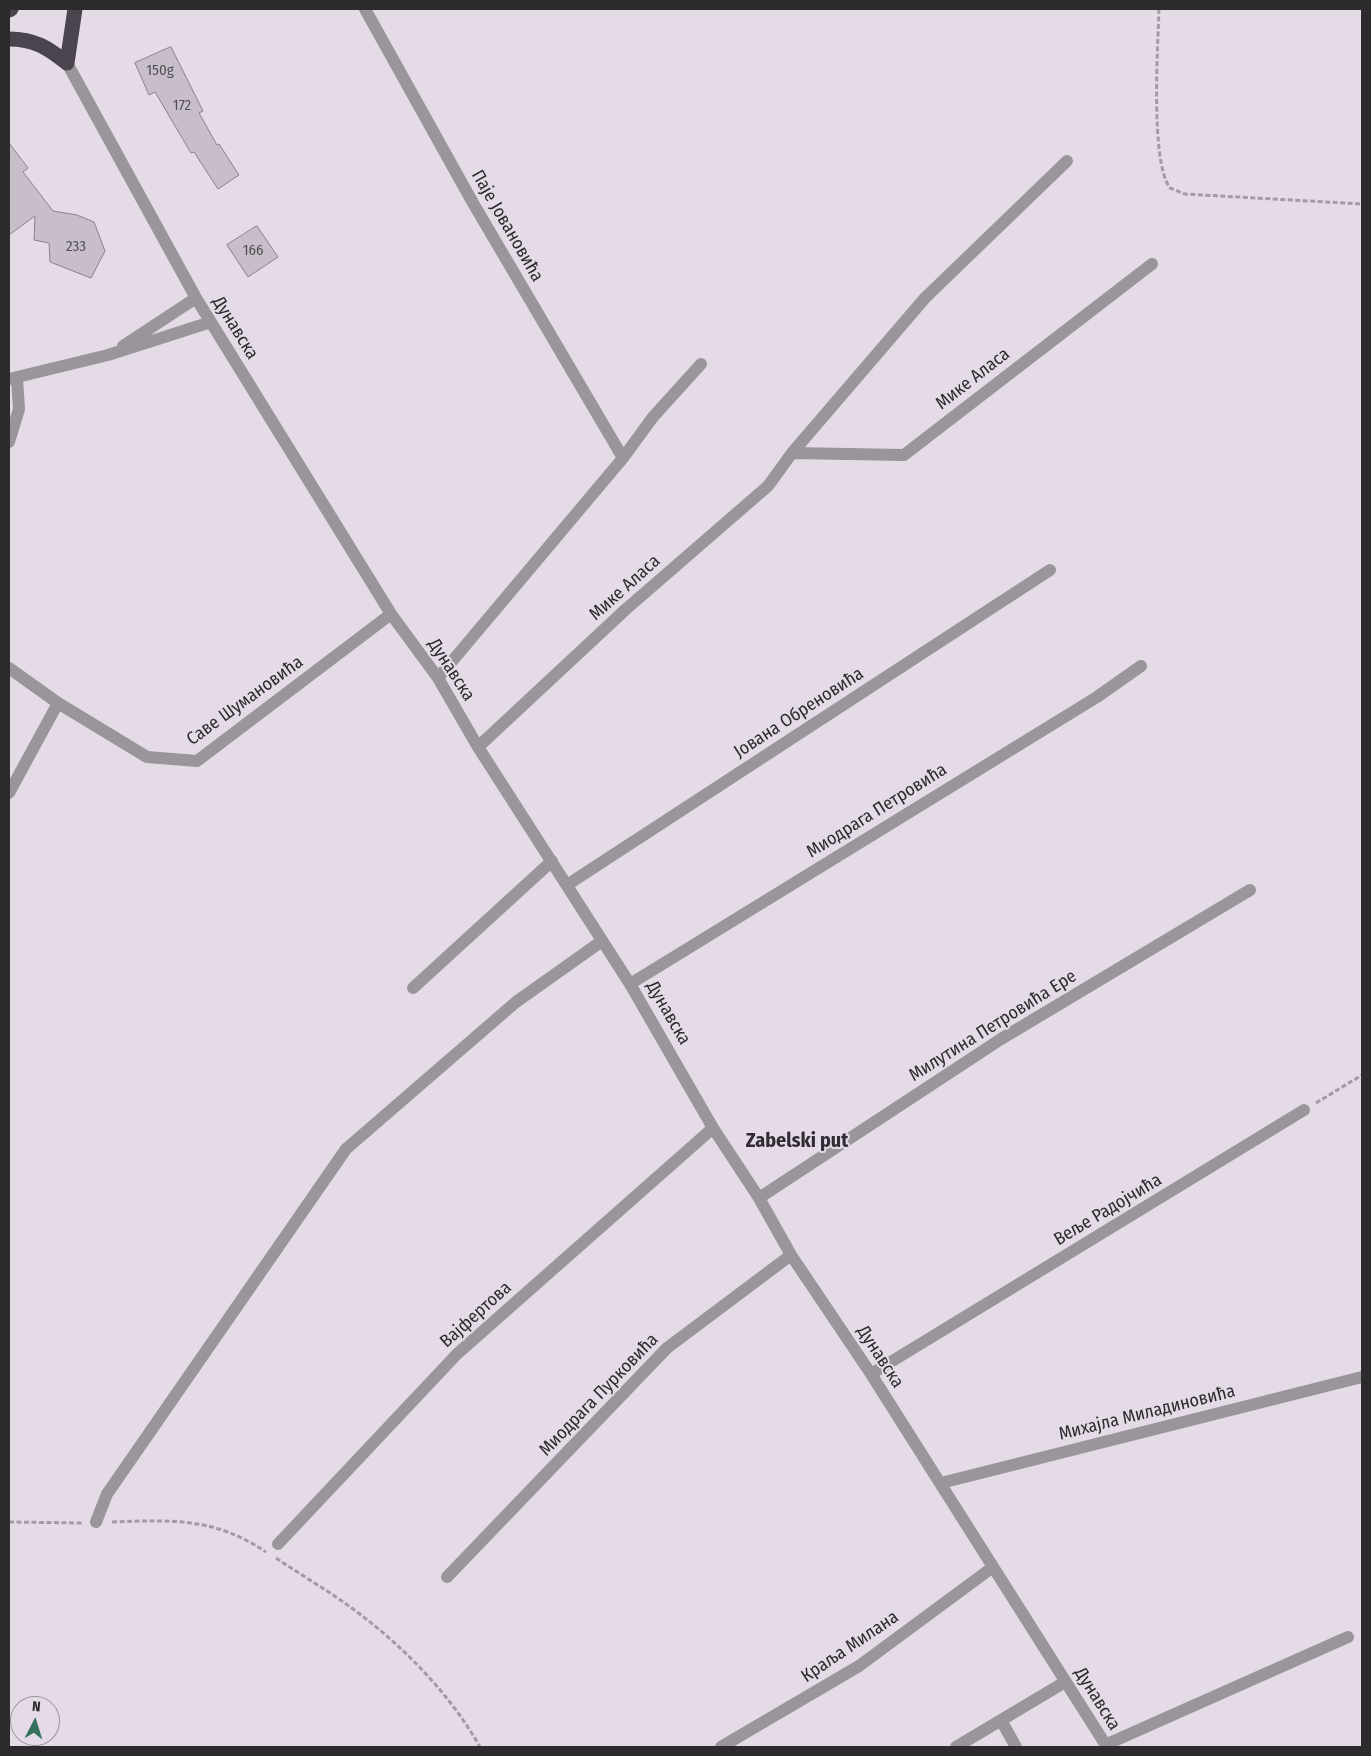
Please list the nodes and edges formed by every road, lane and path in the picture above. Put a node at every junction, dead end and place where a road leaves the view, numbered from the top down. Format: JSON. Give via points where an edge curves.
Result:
{"nodes":[{"id":1,"x":75,"y":9,"type":"edge"},
{"id":2,"x":365,"y":9,"type":"edge"},
{"id":3,"x":1159,"y":9,"type":"edge"},
{"id":4,"x":9,"y":39,"type":"edge"},
{"id":5,"x":67,"y":63,"type":"junction"},
{"id":6,"x":1067,"y":161,"type":"dead end"},
{"id":7,"x":1362,"y":204,"type":"edge"},
{"id":8,"x":1152,"y":264,"type":"dead end"},
{"id":9,"x":196,"y":298,"type":"junction"},
{"id":10,"x":211,"y":322,"type":"junction"},
{"id":11,"x":108,"y":355,"type":"junction"},
{"id":12,"x":701,"y":364,"type":"dead end"},
{"id":13,"x":13,"y":378,"type":"edge"},
{"id":14,"x":9,"y":442,"type":"edge"},
{"id":15,"x":792,"y":453,"type":"junction"},
{"id":16,"x":623,"y":458,"type":"junction"},
{"id":17,"x":1050,"y":570,"type":"dead end"},
{"id":18,"x":391,"y":614,"type":"junction"},
{"id":19,"x":1141,"y":666,"type":"dead end"},
{"id":20,"x":9,"y":668,"type":"edge"},
{"id":21,"x":438,"y":678,"type":"junction"},
{"id":22,"x":58,"y":703,"type":"junction"},
{"id":23,"x":478,"y":747,"type":"junction"},
{"id":24,"x":9,"y":793,"type":"edge"},
{"id":25,"x":552,"y":861,"type":"junction"},
{"id":26,"x":567,"y":885,"type":"junction"},
{"id":27,"x":1250,"y":890,"type":"dead end"},
{"id":28,"x":602,"y":941,"type":"junction"},
{"id":29,"x":630,"y":984,"type":"junction"},
{"id":30,"x":414,"y":988,"type":"dead end"},
{"id":31,"x":1362,"y":1075,"type":"edge"},
{"id":32,"x":1304,"y":1110,"type":"joint"},
{"id":33,"x":713,"y":1128,"type":"junction"},
{"id":34,"x":759,"y":1198,"type":"junction"},
{"id":35,"x":791,"y":1254,"type":"junction"},
{"id":36,"x":871,"y":1374,"type":"junction"},
{"id":37,"x":1362,"y":1377,"type":"edge"},
{"id":38,"x":941,"y":1483,"type":"junction"},
{"id":39,"x":9,"y":1522,"type":"edge"},
{"id":40,"x":96,"y":1522,"type":"junction"},
{"id":41,"x":278,"y":1544,"type":"dead end"},
{"id":42,"x":993,"y":1567,"type":"junction"},
{"id":43,"x":447,"y":1577,"type":"dead end"},
{"id":44,"x":1348,"y":1637,"type":"dead end"},
{"id":45,"x":1065,"y":1682,"type":"junction"},
{"id":46,"x":1001,"y":1720,"type":"junction"},
{"id":47,"x":1106,"y":1746,"type":"edge"},
{"id":48,"x":480,"y":1747,"type":"edge"},
{"id":49,"x":721,"y":1747,"type":"edge"},
{"id":50,"x":956,"y":1747,"type":"edge"},
{"id":51,"x":1016,"y":1747,"type":"edge"}],
"edges":[{"from":1,"to":5,"type":"highway"},
{"from":2,"to":16,"type":"street","name":"Паје Јовановића"},
{"from":3,"to":7,"type":"path","via":[[1157,102],[1163,175],[1170,188],[1185,194]]},
{"from":4,"to":5,"type":"highway","via":[[44,46]]},
{"from":5,"to":9,"type":"street","name":"Дунавска"},
{"from":6,"to":15,"type":"street","name":"Мике Аласа","via":[[925,298]]},
{"from":8,"to":15,"type":"street","name":"Мике Аласа","via":[[904,454]]},
{"from":9,"to":10,"type":"street","name":"Дунавска"},
{"from":9,"to":11,"type":"street"},
{"from":10,"to":11,"type":"street"},
{"from":10,"to":18,"type":"street","name":"Дунавска"},
{"from":11,"to":13,"type":"street"},
{"from":12,"to":16,"type":"street","via":[[653,417]]},
{"from":13,"to":14,"type":"street","via":[[19,409]]},
{"from":15,"to":23,"type":"street","name":"Мике Аласа","via":[[768,486],[626,610]]},
{"from":16,"to":21,"type":"street"},
{"from":17,"to":26,"type":"street","name":"Јована Обреновића"},
{"from":18,"to":21,"type":"street","name":"Дунавска"},
{"from":18,"to":22,"type":"street","name":"Саве Шумановића","via":[[196,761],[147,757]]},
{"from":19,"to":29,"type":"street","name":"Миодрага Петровића","via":[[1097,697]]},
{"from":20,"to":22,"type":"street","name":"Саве Шумановића"},
{"from":21,"to":23,"type":"street","name":"Дунавска"},
{"from":22,"to":24,"type":"street"},
{"from":23,"to":25,"type":"street","name":"Дунавска"},
{"from":25,"to":26,"type":"street","name":"Дунавска"},
{"from":25,"to":30,"type":"street"},
{"from":26,"to":28,"type":"street","name":"Дунавска"},
{"from":27,"to":34,"type":"street","name":"Милутина Петровића Ере","via":[[1001,1039]]},
{"from":28,"to":29,"type":"street","name":"Дунавска"},
{"from":28,"to":40,"type":"street","via":[[516,1002],[346,1149],[107,1494]]},
{"from":29,"to":33,"type":"street","name":"Дунавска"},
{"from":31,"to":32,"type":"path"},
{"from":32,"to":36,"type":"street","name":"Веље Радојчића"},
{"from":33,"to":34,"type":"street","name":"Дунавска"},
{"from":33,"to":41,"type":"street","name":"Вајфертова","via":[[457,1354]]},
{"from":34,"to":35,"type":"street","name":"Дунавска"},
{"from":35,"to":36,"type":"street","name":"Дунавска"},
{"from":35,"to":43,"type":"street","name":"Миодрага Пурковића","via":[[667,1348]]},
{"from":36,"to":38,"type":"street","name":"Дунавска"},
{"from":37,"to":38,"type":"street","name":"Михајла Миладиновића"},
{"from":38,"to":42,"type":"street","name":"Дунавска"},
{"from":39,"to":40,"type":"path"},
{"from":40,"to":48,"type":"path","via":[[186,1522],[208,1525],[244,1538],[361,1614],[382,1632],[442,1693]]},
{"from":42,"to":45,"type":"street","name":"Дунавска"},
{"from":42,"to":49,"type":"street","name":"Краља Милана","via":[[859,1666]]},
{"from":44,"to":47,"type":"street"},
{"from":45,"to":46,"type":"street"},
{"from":45,"to":47,"type":"street","name":"Дунавска"},
{"from":46,"to":50,"type":"street"},
{"from":46,"to":51,"type":"street"}]}
